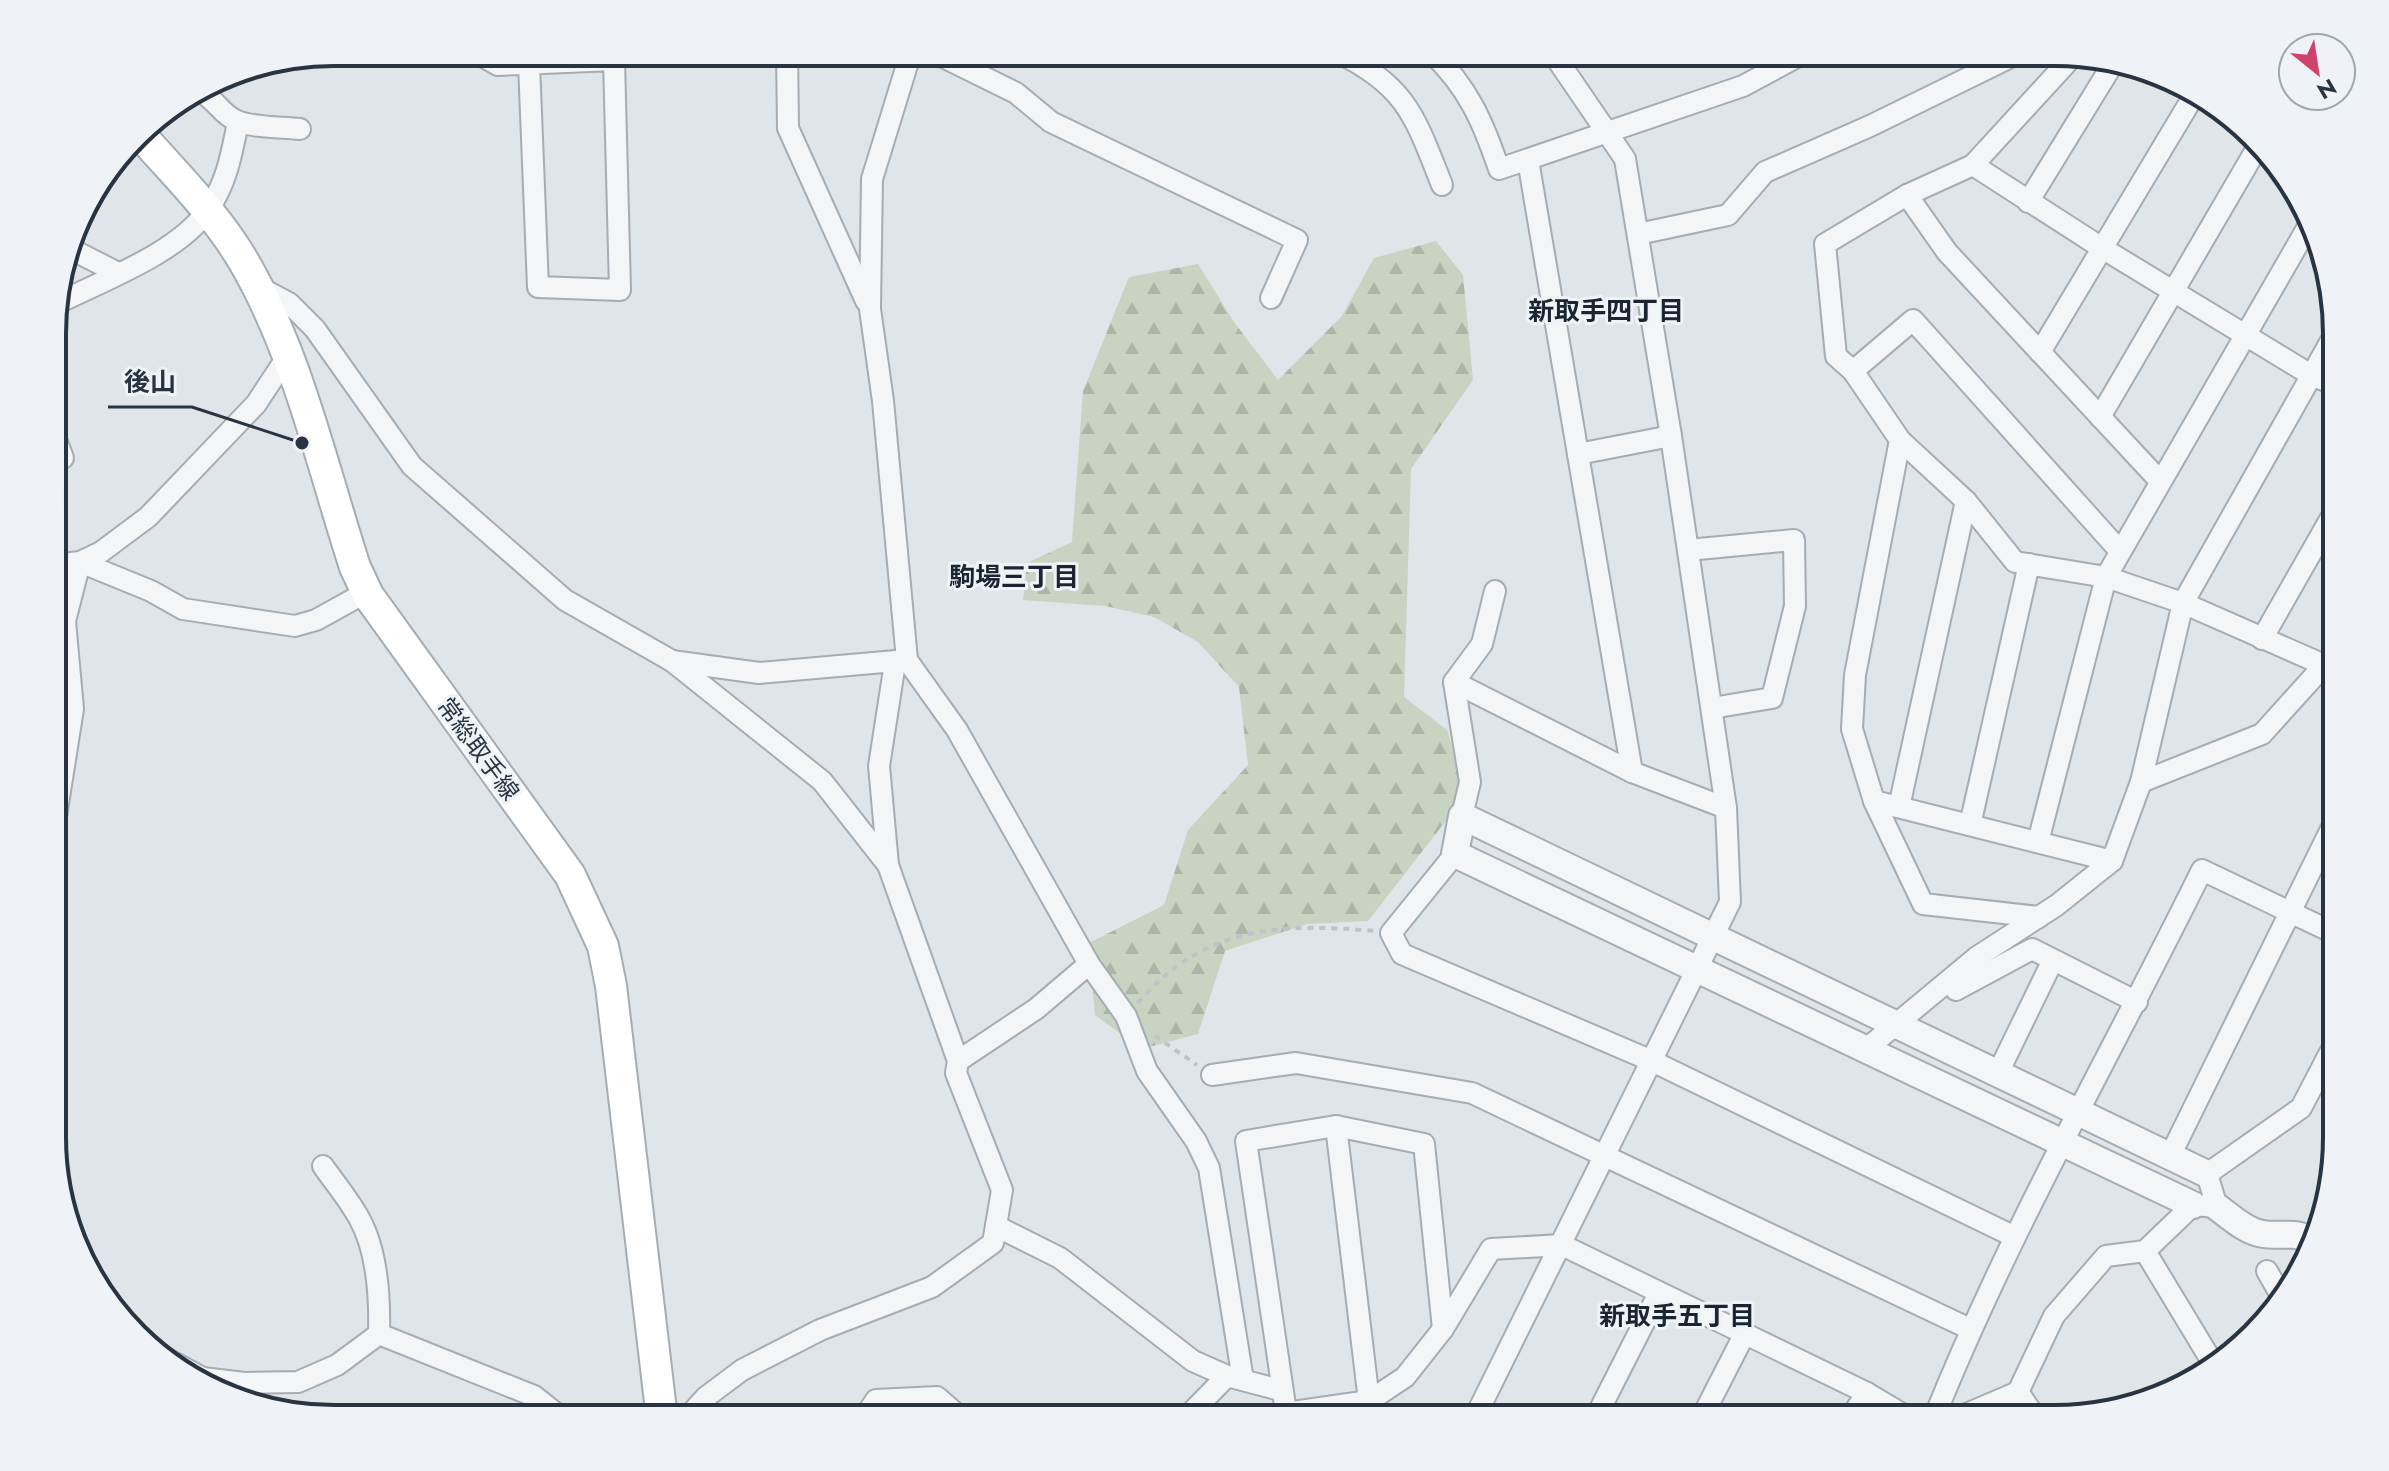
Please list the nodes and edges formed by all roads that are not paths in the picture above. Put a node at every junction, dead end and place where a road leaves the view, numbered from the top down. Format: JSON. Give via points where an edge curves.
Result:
{"nodes":[{"id":1,"x":529,"y":66,"type":"edge"},
{"id":2,"x":614,"y":66,"type":"edge"},
{"id":3,"x":787,"y":66,"type":"edge"},
{"id":4,"x":907,"y":66,"type":"edge"},
{"id":5,"x":961,"y":66,"type":"edge"},
{"id":6,"x":1366,"y":66,"type":"edge"},
{"id":7,"x":1446,"y":66,"type":"edge"},
{"id":8,"x":1562,"y":66,"type":"edge"},
{"id":9,"x":1780,"y":66,"type":"edge"},
{"id":10,"x":1992,"y":66,"type":"edge"},
{"id":11,"x":2063,"y":66,"type":"edge"},
{"id":12,"x":2108,"y":71,"type":"edge"},
{"id":13,"x":212,"y":96,"type":"edge"},
{"id":14,"x":2190,"y":103,"type":"edge"},
{"id":15,"x":238,"y":122,"type":"junction"},
{"id":16,"x":300,"y":129,"type":"dead end"},
{"id":17,"x":1608,"y":134,"type":"junction"},
{"id":18,"x":147,"y":142,"type":"edge"},
{"id":19,"x":2253,"y":154,"type":"edge"},
{"id":20,"x":1528,"y":160,"type":"junction"},
{"id":21,"x":1973,"y":165,"type":"junction"},
{"id":22,"x":1442,"y":185,"type":"dead end"},
{"id":23,"x":1907,"y":195,"type":"junction"},
{"id":24,"x":2028,"y":202,"type":"junction"},
{"id":25,"x":207,"y":212,"type":"junction"},
{"id":26,"x":1638,"y":234,"type":"junction"},
{"id":27,"x":2304,"y":234,"type":"edge"},
{"id":28,"x":2102,"y":248,"type":"junction"},
{"id":29,"x":79,"y":253,"type":"edge"},
{"id":30,"x":118,"y":273,"type":"junction"},
{"id":31,"x":256,"y":286,"type":"junction"},
{"id":32,"x":2173,"y":291,"type":"junction"},
{"id":33,"x":68,"y":298,"type":"edge"},
{"id":34,"x":1271,"y":298,"type":"dead end"},
{"id":35,"x":870,"y":309,"type":"junction"},
{"id":36,"x":2245,"y":334,"type":"junction"},
{"id":37,"x":2040,"y":352,"type":"junction"},
{"id":38,"x":2322,"y":356,"type":"edge"},
{"id":39,"x":287,"y":357,"type":"junction"},
{"id":40,"x":1853,"y":371,"type":"junction"},
{"id":41,"x":2311,"y":375,"type":"junction"},
{"id":42,"x":2322,"y":379,"type":"edge"},
{"id":43,"x":2100,"y":417,"type":"junction"},
{"id":44,"x":1671,"y":436,"type":"junction"},
{"id":45,"x":1900,"y":440,"type":"junction"},
{"id":46,"x":1578,"y":454,"type":"junction"},
{"id":47,"x":2159,"y":480,"type":"junction"},
{"id":48,"x":1966,"y":501,"type":"junction"},
{"id":49,"x":2322,"y":534,"type":"edge"},
{"id":50,"x":1688,"y":550,"type":"junction"},
{"id":51,"x":2119,"y":550,"type":"junction"},
{"id":52,"x":80,"y":562,"type":"junction"},
{"id":53,"x":66,"y":564,"type":"edge"},
{"id":54,"x":2029,"y":564,"type":"junction"},
{"id":55,"x":2106,"y":577,"type":"junction"},
{"id":56,"x":1495,"y":591,"type":"dead end"},
{"id":57,"x":368,"y":595,"type":"junction"},
{"id":58,"x":2183,"y":603,"type":"junction"},
{"id":59,"x":66,"y":617,"type":"edge"},
{"id":60,"x":66,"y":632,"type":"edge"},
{"id":61,"x":2262,"y":639,"type":"junction"},
{"id":62,"x":2322,"y":656,"type":"edge"},
{"id":63,"x":672,"y":661,"type":"junction"},
{"id":64,"x":901,"y":662,"type":"junction"},
{"id":65,"x":2322,"y":667,"type":"edge"},
{"id":66,"x":1454,"y":682,"type":"junction"},
{"id":67,"x":1712,"y":708,"type":"junction"},
{"id":68,"x":66,"y":753,"type":"edge"},
{"id":69,"x":1632,"y":772,"type":"junction"},
{"id":70,"x":2141,"y":782,"type":"junction"},
{"id":71,"x":1874,"y":801,"type":"junction"},
{"id":72,"x":1899,"y":807,"type":"junction"},
{"id":73,"x":1726,"y":808,"type":"junction"},
{"id":74,"x":1462,"y":816,"type":"junction"},
{"id":75,"x":1970,"y":825,"type":"junction"},
{"id":76,"x":2038,"y":842,"type":"junction"},
{"id":77,"x":2322,"y":847,"type":"edge"},
{"id":78,"x":1455,"y":854,"type":"junction"},
{"id":79,"x":2112,"y":861,"type":"junction"},
{"id":80,"x":888,"y":865,"type":"junction"},
{"id":81,"x":2291,"y":910,"type":"junction"},
{"id":82,"x":2039,"y":917,"type":"junction"},
{"id":83,"x":2322,"y":927,"type":"edge"},
{"id":84,"x":1711,"y":938,"type":"junction"},
{"id":85,"x":2052,"y":962,"type":"junction"},
{"id":86,"x":1089,"y":964,"type":"junction"},
{"id":87,"x":1696,"y":969,"type":"junction"},
{"id":88,"x":1956,"y":990,"type":"dead end"},
{"id":89,"x":2137,"y":1002,"type":"junction"},
{"id":90,"x":1894,"y":1025,"type":"junction"},
{"id":91,"x":1865,"y":1050,"type":"junction"},
{"id":92,"x":958,"y":1061,"type":"junction"},
{"id":93,"x":1652,"y":1061,"type":"junction"},
{"id":94,"x":2322,"y":1068,"type":"edge"},
{"id":95,"x":1212,"y":1075,"type":"road end"},
{"id":96,"x":1997,"y":1075,"type":"junction"},
{"id":97,"x":2077,"y":1111,"type":"junction"},
{"id":98,"x":1336,"y":1126,"type":"junction"},
{"id":99,"x":2060,"y":1142,"type":"junction"},
{"id":100,"x":1605,"y":1153,"type":"junction"},
{"id":101,"x":2169,"y":1158,"type":"junction"},
{"id":102,"x":323,"y":1166,"type":"dead end"},
{"id":103,"x":2207,"y":1174,"type":"junction"},
{"id":104,"x":2205,"y":1206,"type":"junction"},
{"id":105,"x":996,"y":1226,"type":"junction"},
{"id":106,"x":2015,"y":1237,"type":"junction"},
{"id":107,"x":2303,"y":1237,"type":"edge"},
{"id":108,"x":1562,"y":1245,"type":"junction"},
{"id":109,"x":2145,"y":1251,"type":"junction"},
{"id":110,"x":2267,"y":1271,"type":"dead end"},
{"id":111,"x":2277,"y":1288,"type":"edge"},
{"id":112,"x":1659,"y":1293,"type":"junction"},
{"id":113,"x":1443,"y":1329,"type":"junction"},
{"id":114,"x":1970,"y":1329,"type":"junction"},
{"id":115,"x":379,"y":1334,"type":"junction"},
{"id":116,"x":1744,"y":1335,"type":"junction"},
{"id":117,"x":2209,"y":1356,"type":"edge"},
{"id":118,"x":1235,"y":1378,"type":"junction"},
{"id":119,"x":223,"y":1380,"type":"edge"},
{"id":120,"x":1280,"y":1390,"type":"junction"},
{"id":121,"x":2018,"y":1392,"type":"junction"},
{"id":122,"x":1867,"y":1393,"type":"junction"},
{"id":123,"x":1283,"y":1404,"type":"edge"},
{"id":124,"x":1370,"y":1404,"type":"edge"},
{"id":125,"x":1377,"y":1404,"type":"edge"},
{"id":126,"x":1481,"y":1404,"type":"edge"},
{"id":127,"x":1602,"y":1404,"type":"edge"},
{"id":128,"x":1709,"y":1404,"type":"edge"},
{"id":129,"x":1859,"y":1404,"type":"edge"},
{"id":130,"x":1886,"y":1404,"type":"edge"},
{"id":131,"x":1940,"y":1404,"type":"edge"},
{"id":132,"x":1990,"y":1404,"type":"edge"},
{"id":133,"x":2026,"y":1404,"type":"edge"},
{"id":134,"x":545,"y":1405,"type":"edge"},
{"id":135,"x":660,"y":1405,"type":"edge"},
{"id":136,"x":699,"y":1405,"type":"edge"},
{"id":137,"x":873,"y":1405,"type":"edge"},
{"id":138,"x":946,"y":1405,"type":"edge"},
{"id":139,"x":1203,"y":1405,"type":"edge"}],
"edges":[{"from":1,"to":2,"type":"street","via":[[538,287],[620,290]]},
{"from":3,"to":35,"type":"street","via":[[788,128]]},
{"from":4,"to":35,"type":"street","via":[[872,179]]},
{"from":5,"to":34,"type":"street","via":[[1016,93],[1051,122],[1297,240]]},
{"from":6,"to":22,"type":"street","via":[[1413,111]]},
{"from":7,"to":20,"type":"street","via":[[1481,115],[1499,169]]},
{"from":8,"to":17,"type":"street"},
{"from":9,"to":17,"type":"street","via":[[1743,86]]},
{"from":10,"to":26,"type":"street","via":[[1765,172],[1728,215]]},
{"from":11,"to":21,"type":"street"},
{"from":12,"to":24,"type":"street"},
{"from":13,"to":15,"type":"street"},
{"from":14,"to":28,"type":"street"},
{"from":15,"to":16,"type":"street"},
{"from":15,"to":25,"type":"street","via":[[230,163]]},
{"from":17,"to":20,"type":"street"},
{"from":17,"to":26,"type":"street","via":[[1625,159]]},
{"from":18,"to":25,"type":"main road","name":"常総取手線"},
{"from":19,"to":32,"type":"street"},
{"from":20,"to":46,"type":"street"},
{"from":21,"to":23,"type":"street"},
{"from":21,"to":24,"type":"street"},
{"from":23,"to":37,"type":"street","via":[[1947,252]]},
{"from":23,"to":40,"type":"street","via":[[1825,244],[1836,356]]},
{"from":24,"to":28,"type":"street"},
{"from":25,"to":30,"type":"street","via":[[170,245]]},
{"from":25,"to":31,"type":"main road","name":"常総取手線"},
{"from":26,"to":44,"type":"street"},
{"from":27,"to":36,"type":"street"},
{"from":28,"to":32,"type":"street"},
{"from":28,"to":37,"type":"street"},
{"from":29,"to":30,"type":"street"},
{"from":30,"to":33,"type":"street"},
{"from":31,"to":39,"type":"main road","name":"常総取手線"},
{"from":31,"to":63,"type":"street","via":[[289,303],[315,329],[412,466],[565,600]]},
{"from":32,"to":36,"type":"street"},
{"from":32,"to":43,"type":"street"},
{"from":35,"to":64,"type":"street","via":[[883,401]]},
{"from":36,"to":41,"type":"street"},
{"from":36,"to":47,"type":"street"},
{"from":37,"to":43,"type":"street"},
{"from":38,"to":41,"type":"street"},
{"from":39,"to":52,"type":"street","via":[[256,404],[148,517]]},
{"from":39,"to":57,"type":"main road","name":"常総取手線"},
{"from":40,"to":45,"type":"street"},
{"from":40,"to":51,"type":"street","via":[[1913,320]]},
{"from":41,"to":42,"type":"street"},
{"from":41,"to":58,"type":"street"},
{"from":43,"to":47,"type":"street"},
{"from":44,"to":46,"type":"street"},
{"from":44,"to":50,"type":"street"},
{"from":45,"to":48,"type":"street"},
{"from":45,"to":71,"type":"street","via":[[1855,675],[1852,729]]},
{"from":46,"to":69,"type":"street"},
{"from":47,"to":51,"type":"street"},
{"from":48,"to":54,"type":"street","via":[[2015,562]]},
{"from":48,"to":72,"type":"street"},
{"from":49,"to":61,"type":"street"},
{"from":50,"to":67,"type":"street"},
{"from":50,"to":67,"type":"street","via":[[1794,540],[1795,606],[1772,698]]},
{"from":51,"to":55,"type":"street"},
{"from":52,"to":53,"type":"street"},
{"from":52,"to":57,"type":"street","via":[[183,609],[295,626]]},
{"from":52,"to":59,"type":"street"},
{"from":54,"to":55,"type":"street"},
{"from":54,"to":75,"type":"street"},
{"from":55,"to":58,"type":"street"},
{"from":55,"to":76,"type":"street"},
{"from":56,"to":66,"type":"street","via":[[1482,644]]},
{"from":57,"to":135,"type":"main road","name":"常総取手線","via":[[570,875],[603,946]]},
{"from":58,"to":61,"type":"street"},
{"from":58,"to":70,"type":"street"},
{"from":60,"to":68,"type":"street","via":[[73,709]]},
{"from":61,"to":62,"type":"street"},
{"from":63,"to":64,"type":"street","via":[[759,673]]},
{"from":63,"to":80,"type":"street","via":[[822,781]]},
{"from":64,"to":80,"type":"street","via":[[879,766]]},
{"from":64,"to":86,"type":"street","via":[[957,730]]},
{"from":65,"to":70,"type":"street","via":[[2262,734]]},
{"from":66,"to":69,"type":"street"},
{"from":66,"to":74,"type":"street","via":[[1470,782]]},
{"from":67,"to":73,"type":"street"},
{"from":69,"to":73,"type":"street"},
{"from":70,"to":79,"type":"street"},
{"from":71,"to":72,"type":"street"},
{"from":71,"to":82,"type":"street","via":[[1923,904]]},
{"from":72,"to":75,"type":"street"},
{"from":73,"to":84,"type":"street","via":[[1730,902]]},
{"from":74,"to":78,"type":"street"},
{"from":74,"to":84,"type":"street"},
{"from":75,"to":76,"type":"street"},
{"from":76,"to":79,"type":"street"},
{"from":77,"to":81,"type":"street"},
{"from":78,"to":87,"type":"street"},
{"from":78,"to":93,"type":"street","via":[[1391,933],[1402,954]]},
{"from":79,"to":82,"type":"street"},
{"from":80,"to":92,"type":"street"},
{"from":81,"to":83,"type":"street"},
{"from":81,"to":89,"type":"street","via":[[2202,870]]},
{"from":81,"to":101,"type":"street"},
{"from":82,"to":90,"type":"street","via":[[1977,957]]},
{"from":84,"to":87,"type":"street"},
{"from":84,"to":90,"type":"street"},
{"from":85,"to":88,"type":"street","via":[[2032,949]]},
{"from":85,"to":89,"type":"street"},
{"from":85,"to":96,"type":"street"},
{"from":86,"to":92,"type":"street","via":[[1036,1009]]},
{"from":86,"to":118,"type":"street","via":[[1126,1016],[1147,1071],[1209,1168]]},
{"from":87,"to":91,"type":"street"},
{"from":87,"to":93,"type":"street"},
{"from":89,"to":97,"type":"street"},
{"from":90,"to":91,"type":"street"},
{"from":90,"to":96,"type":"street"},
{"from":91,"to":99,"type":"street"},
{"from":92,"to":105,"type":"street","via":[[956,1073],[1002,1190]]},
{"from":93,"to":100,"type":"street"},
{"from":93,"to":106,"type":"street"},
{"from":94,"to":103,"type":"street","via":[[2301,1108]]},
{"from":95,"to":100,"type":"street","via":[[1296,1063],[1472,1093]]},
{"from":96,"to":97,"type":"street"},
{"from":97,"to":99,"type":"street"},
{"from":97,"to":101,"type":"street"},
{"from":98,"to":113,"type":"street","via":[[1424,1144]]},
{"from":98,"to":120,"type":"street","via":[[1246,1141]]},
{"from":98,"to":124,"type":"street"},
{"from":99,"to":104,"type":"street"},
{"from":99,"to":106,"type":"street"},
{"from":100,"to":108,"type":"street"},
{"from":100,"to":114,"type":"street"},
{"from":101,"to":103,"type":"street"},
{"from":102,"to":115,"type":"street","via":[[367,1238],[380,1306]]},
{"from":103,"to":104,"type":"street"},
{"from":104,"to":107,"type":"street","via":[[2247,1229]]},
{"from":104,"to":109,"type":"street"},
{"from":105,"to":118,"type":"street","via":[[1060,1258],[1193,1361]]},
{"from":105,"to":136,"type":"street","via":[[993,1243],[932,1287],[820,1330],[742,1370]]},
{"from":106,"to":114,"type":"street"},
{"from":108,"to":112,"type":"street"},
{"from":108,"to":113,"type":"street","via":[[1491,1249]]},
{"from":108,"to":126,"type":"street"},
{"from":109,"to":117,"type":"street"},
{"from":109,"to":121,"type":"street","via":[[2106,1256],[2054,1316]]},
{"from":110,"to":111,"type":"street"},
{"from":112,"to":116,"type":"street"},
{"from":112,"to":127,"type":"street"},
{"from":113,"to":125,"type":"street"},
{"from":114,"to":131,"type":"street"},
{"from":115,"to":119,"type":"street","via":[[337,1365],[298,1382]]},
{"from":115,"to":134,"type":"street"},
{"from":116,"to":122,"type":"street"},
{"from":116,"to":128,"type":"street"},
{"from":118,"to":120,"type":"street"},
{"from":118,"to":139,"type":"street"},
{"from":120,"to":123,"type":"street"},
{"from":121,"to":132,"type":"street"},
{"from":121,"to":133,"type":"street"},
{"from":122,"to":129,"type":"street"},
{"from":122,"to":130,"type":"street"},
{"from":137,"to":138,"type":"street","via":[[876,1400],[937,1397]]}]}
